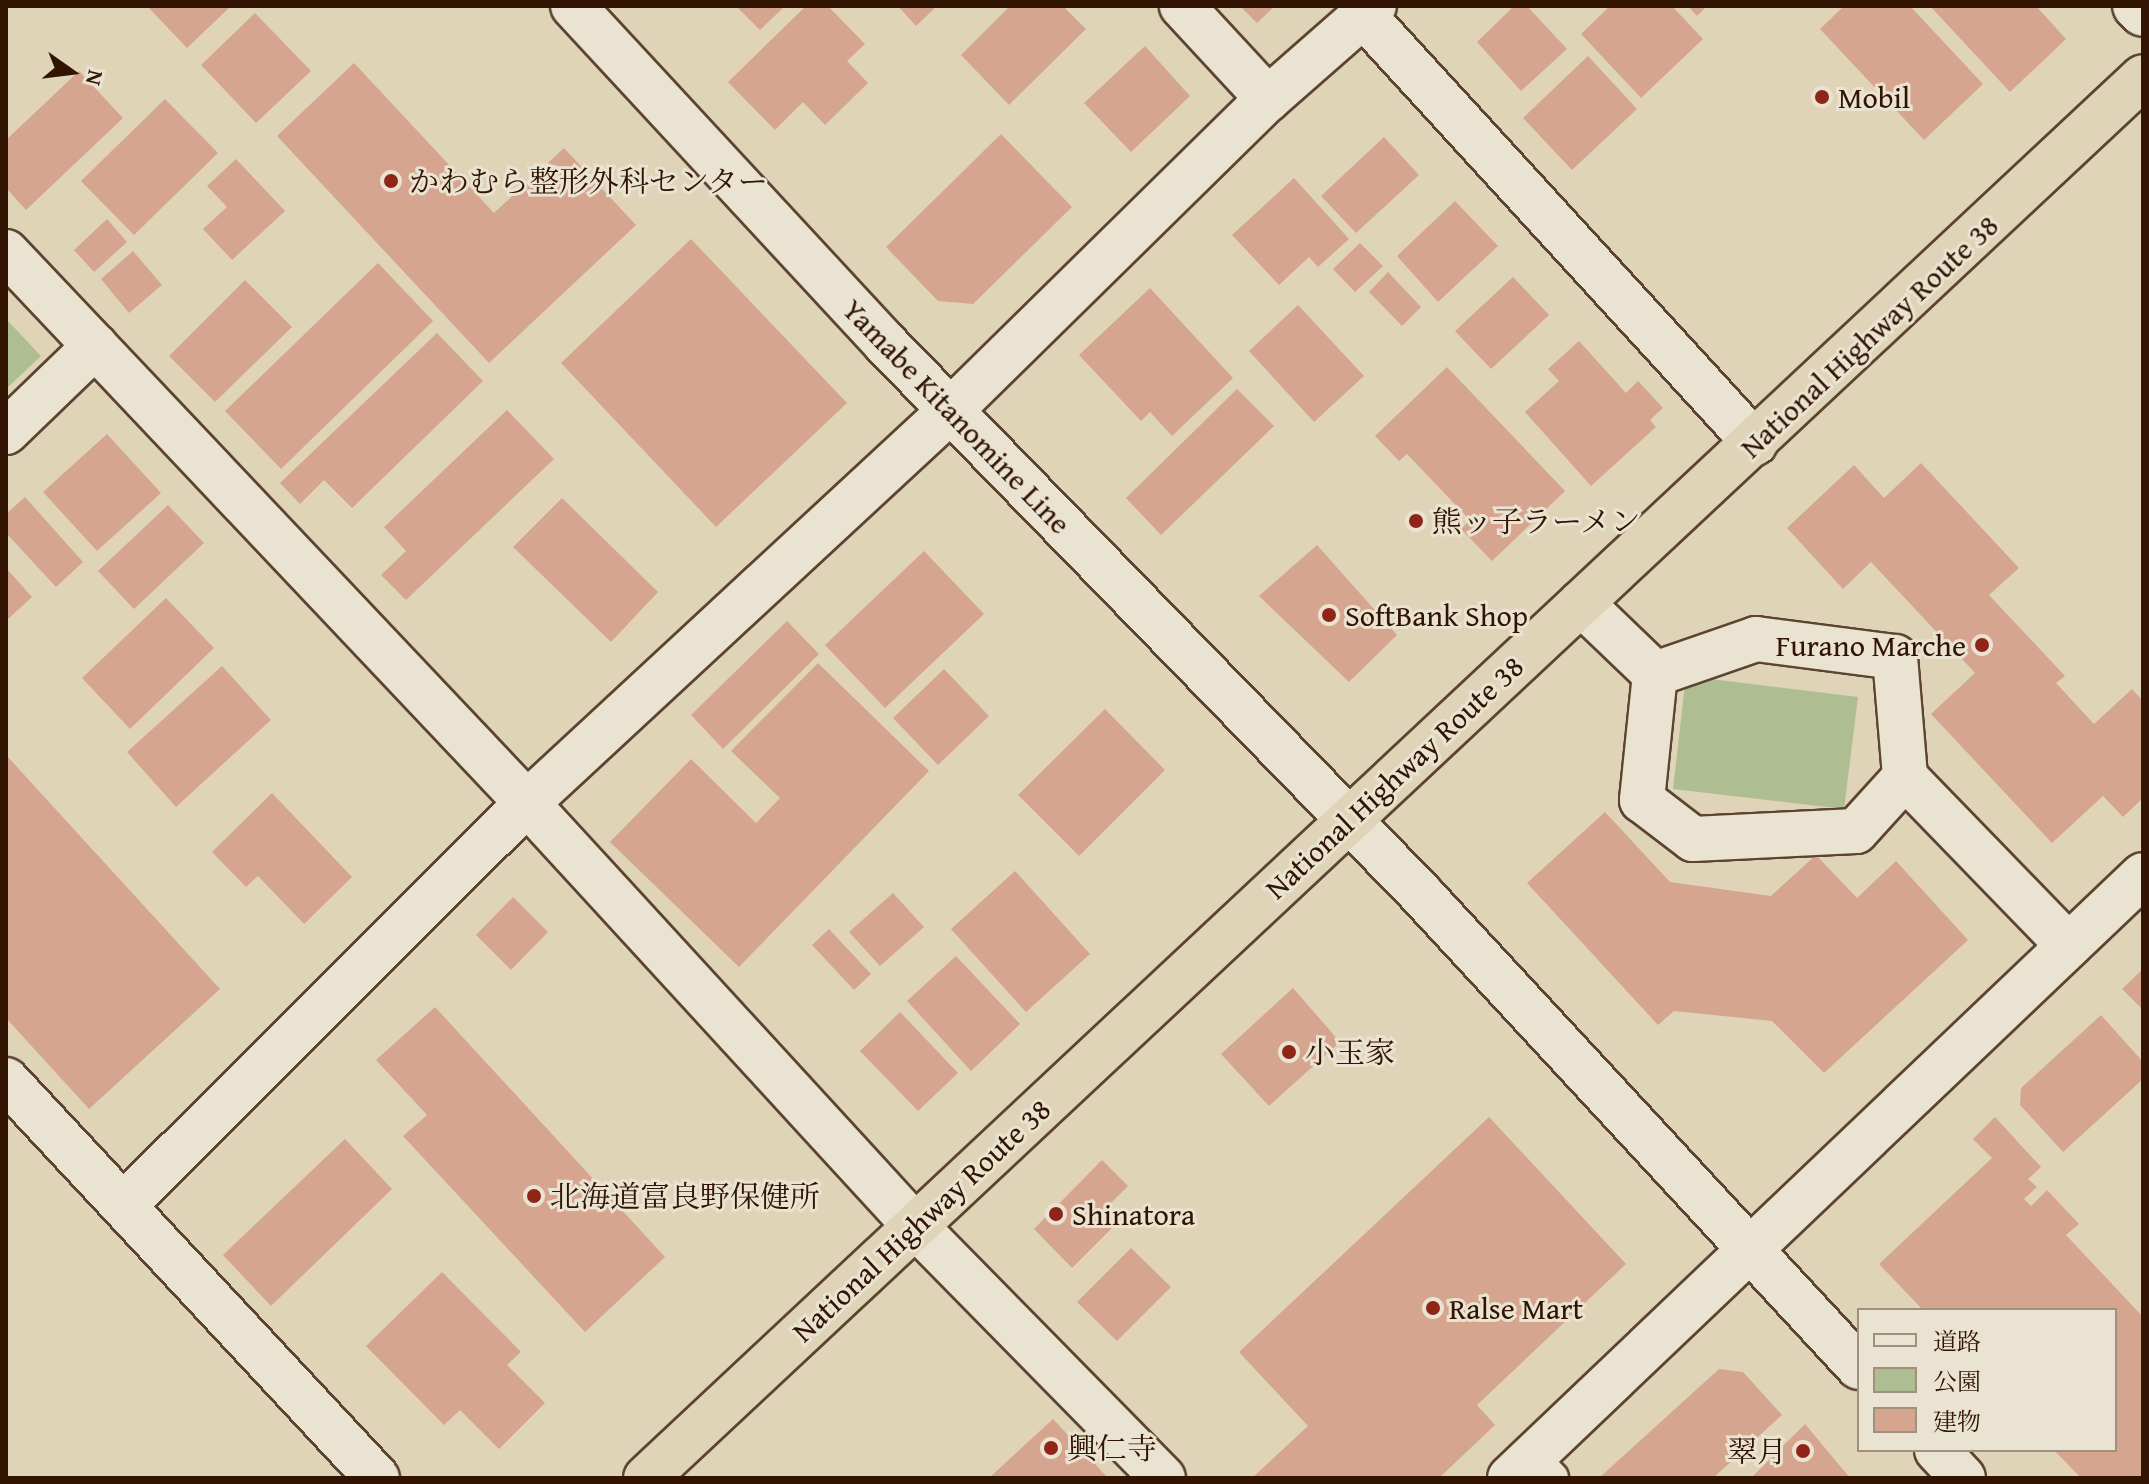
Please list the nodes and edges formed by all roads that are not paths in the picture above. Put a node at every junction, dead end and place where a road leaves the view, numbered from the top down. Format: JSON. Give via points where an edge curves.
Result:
{"nodes":[{"id":1,"x":573,"y":6,"type":"edge"},
{"id":2,"x":1182,"y":6,"type":"edge"},
{"id":3,"x":2135,"y":6,"type":"edge"},
{"id":4,"x":1369,"y":11,"type":"edge"},
{"id":5,"x":2143,"y":14,"type":"edge"},
{"id":6,"x":2143,"y":77,"type":"edge"},
{"id":7,"x":1268,"y":99,"type":"junction"},
{"id":8,"x":6,"y":252,"type":"edge"},
{"id":9,"x":95,"y":346,"type":"junction"},
{"id":10,"x":951,"y":410,"type":"junction"},
{"id":11,"x":6,"y":432,"type":"edge"},
{"id":12,"x":1755,"y":443,"type":"junction"},
{"id":13,"x":1581,"y":603,"type":"junction"},
{"id":14,"x":1655,"y":674,"type":"junction"},
{"id":15,"x":1905,"y":777,"type":"junction"},
{"id":16,"x":527,"y":803,"type":"junction"},
{"id":17,"x":1348,"y":818,"type":"junction"},
{"id":18,"x":2143,"y":875,"type":"edge"},
{"id":19,"x":2069,"y":946,"type":"junction"},
{"id":20,"x":6,"y":1080,"type":"edge"},
{"id":21,"x":124,"y":1205,"type":"junction"},
{"id":22,"x":915,"y":1226,"type":"junction"},
{"id":23,"x":1751,"y":1252,"type":"junction"},
{"id":24,"x":1857,"y":1365,"type":"edge"},
{"id":25,"x":1939,"y":1452,"type":"edge"},
{"id":26,"x":1531,"y":1471,"type":"edge"},
{"id":27,"x":377,"y":1478,"type":"edge"},
{"id":28,"x":646,"y":1478,"type":"edge"},
{"id":29,"x":1163,"y":1478,"type":"edge"},
{"id":30,"x":1963,"y":1478,"type":"edge"}],
"edges":[{"from":1,"to":10,"type":"street","name":"Yamabe Kitanomine Line"},
{"from":2,"to":7,"type":"street"},
{"from":3,"to":5,"type":"street"},
{"from":4,"to":7,"type":"street"},
{"from":4,"to":12,"type":"street"},
{"from":6,"to":12,"type":"highway","name":"National Highway Route 38"},
{"from":7,"to":10,"type":"street"},
{"from":8,"to":9,"type":"street"},
{"from":9,"to":11,"type":"street"},
{"from":9,"to":16,"type":"street"},
{"from":10,"to":16,"type":"street"},
{"from":10,"to":17,"type":"street","name":"Yamabe Kitanomine Line"},
{"from":12,"to":13,"type":"highway","name":"National Highway Route 38"},
{"from":13,"to":14,"type":"street"},
{"from":13,"to":17,"type":"highway","name":"National Highway Route 38"},
{"from":14,"to":15,"type":"street","via":[[1756,639],[1895,657]]},
{"from":14,"to":15,"type":"street","via":[[1642,800],[1693,839],[1856,831]]},
{"from":15,"to":19,"type":"street"},
{"from":16,"to":21,"type":"street"},
{"from":16,"to":22,"type":"street"},
{"from":17,"to":22,"type":"highway","name":"National Highway Route 38"},
{"from":17,"to":23,"type":"street","name":"Yamabe Kitanomine Line"},
{"from":18,"to":19,"type":"street"},
{"from":19,"to":23,"type":"street"},
{"from":20,"to":21,"type":"street"},
{"from":21,"to":27,"type":"street"},
{"from":22,"to":28,"type":"highway","name":"National Highway Route 38"},
{"from":22,"to":29,"type":"street"},
{"from":23,"to":24,"type":"street","name":"Yamabe Kitanomine Line"},
{"from":23,"to":26,"type":"street"},
{"from":25,"to":30,"type":"street"}]}
